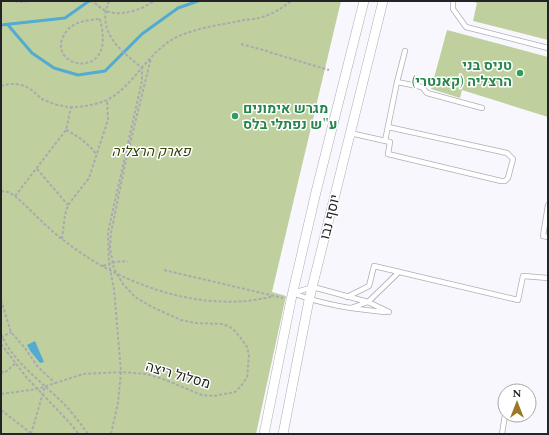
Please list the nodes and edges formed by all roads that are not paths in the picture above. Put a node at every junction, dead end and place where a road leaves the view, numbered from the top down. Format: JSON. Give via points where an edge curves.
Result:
{"nodes":[{"id":1,"x":364,"y":1,"type":"edge"},
{"id":2,"x":383,"y":1,"type":"edge"},
{"id":3,"x":453,"y":1,"type":"edge"},
{"id":4,"x":548,"y":48,"type":"edge"},
{"id":5,"x":405,"y":51,"type":"dead end"},
{"id":6,"x":397,"y":82,"type":"junction"},
{"id":7,"x":482,"y":108,"type":"dead end"},
{"id":8,"x":388,"y":127,"type":"junction"},
{"id":9,"x":350,"y":133,"type":"junction"},
{"id":10,"x":388,"y":141,"type":"junction"},
{"id":11,"x":548,"y":206,"type":"edge"},
{"id":12,"x":548,"y":237,"type":"edge"},
{"id":13,"x":399,"y":272,"type":"junction"},
{"id":14,"x":548,"y":278,"type":"edge"},
{"id":15,"x":313,"y":287,"type":"junction"},
{"id":16,"x":292,"y":296,"type":"junction"},
{"id":17,"x":347,"y":297,"type":"junction"},
{"id":18,"x":309,"y":300,"type":"junction"},
{"id":19,"x":368,"y":302,"type":"junction"},
{"id":20,"x":348,"y":309,"type":"junction"},
{"id":21,"x":504,"y":423,"type":"edge"},
{"id":22,"x":264,"y":434,"type":"edge"},
{"id":23,"x":284,"y":434,"type":"edge"},
{"id":24,"x":502,"y":434,"type":"edge"}],
"edges":[{"from":1,"to":16,"type":"street","name":"יוסף נבו"},
{"from":2,"to":9,"type":"street","name":"יוסף נבו"},
{"from":3,"to":4,"type":"lane","via":[[453,9],[466,27]]},
{"from":5,"to":6,"type":"lane"},
{"from":6,"to":7,"type":"lane"},
{"from":6,"to":8,"type":"lane"},
{"from":8,"to":10,"type":"lane"},
{"from":8,"to":10,"type":"lane","via":[[507,153],[513,159],[508,178],[501,181],[388,154]]},
{"from":9,"to":10,"type":"lane"},
{"from":9,"to":15,"type":"street","name":"יוסף נבו"},
{"from":11,"to":12,"type":"lane","via":[[543,236]]},
{"from":13,"to":14,"type":"lane","via":[[518,300],[523,276]]},
{"from":13,"to":17,"type":"lane","via":[[374,266],[369,286]]},
{"from":13,"to":19,"type":"lane"},
{"from":15,"to":16,"type":"lane"},
{"from":15,"to":17,"type":"lane"},
{"from":15,"to":18,"type":"street","name":"יוסף נבו"},
{"from":16,"to":18,"type":"lane"},
{"from":16,"to":22,"type":"street","name":"יוסף נבו"},
{"from":17,"to":19,"type":"lane"},
{"from":18,"to":20,"type":"lane"},
{"from":18,"to":23,"type":"street","name":"יוסף נבו"},
{"from":19,"to":20,"type":"lane"},
{"from":19,"to":20,"type":"lane","via":[[389,312]]},
{"from":21,"to":24,"type":"lane"}]}
